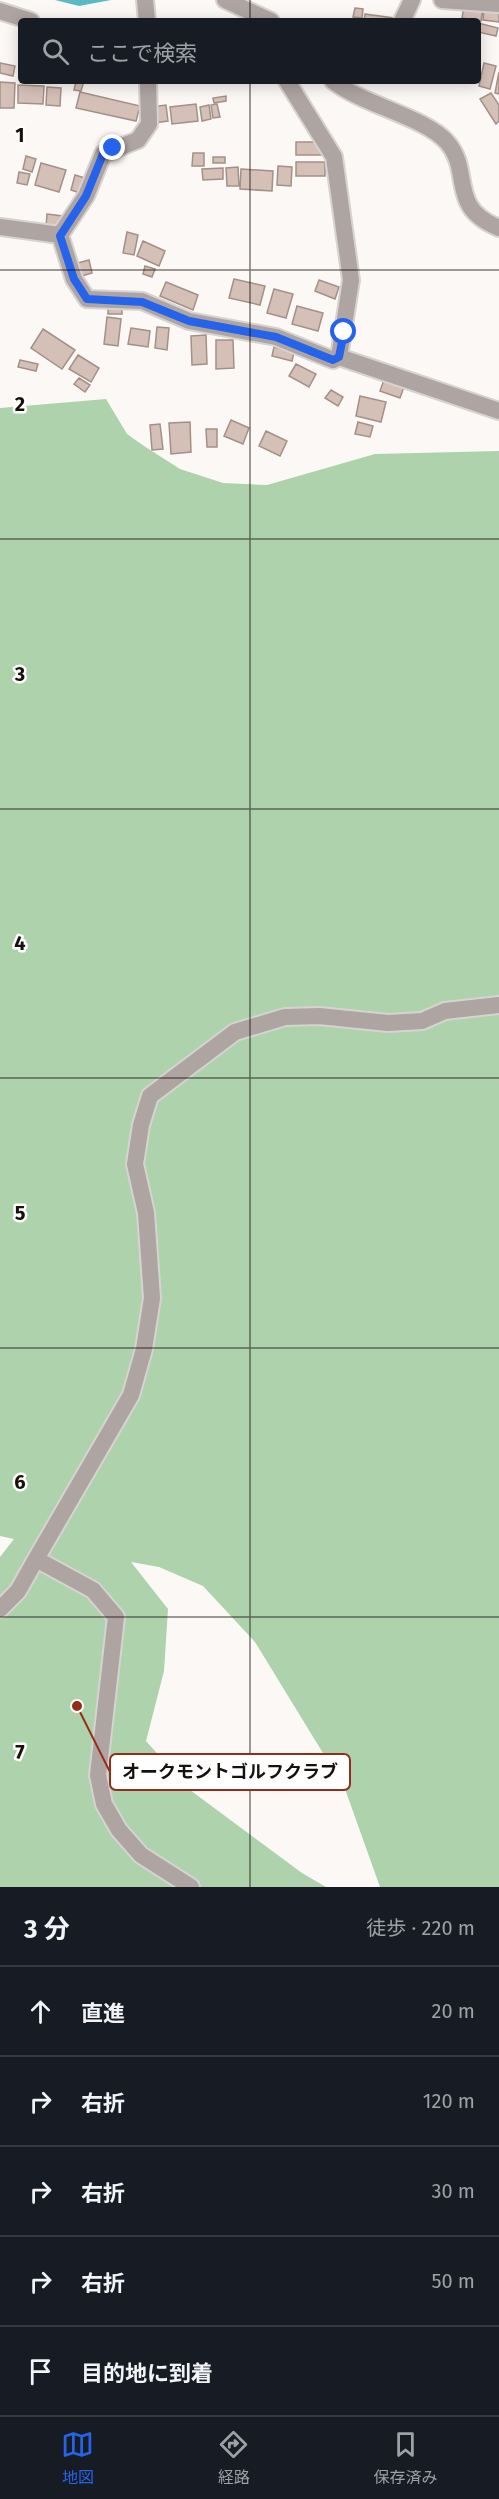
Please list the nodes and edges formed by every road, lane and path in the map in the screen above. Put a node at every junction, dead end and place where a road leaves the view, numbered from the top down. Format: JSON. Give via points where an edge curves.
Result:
{"nodes":[{"id":1,"x":145,"y":0,"type":"edge"},
{"id":2,"x":225,"y":0,"type":"edge"},
{"id":3,"x":412,"y":0,"type":"edge"},
{"id":4,"x":442,"y":0,"type":"edge"},
{"id":5,"x":499,"y":4,"type":"edge"},
{"id":6,"x":8,"y":8,"type":"edge"},
{"id":7,"x":26,"y":18,"type":"edge"},
{"id":8,"x":147,"y":18,"type":"edge"},
{"id":9,"x":264,"y":18,"type":"edge"},
{"id":10,"x":403,"y":18,"type":"edge"},
{"id":11,"x":148,"y":84,"type":"edge"},
{"id":12,"x":289,"y":84,"type":"edge"},
{"id":13,"x":338,"y":84,"type":"edge"},
{"id":14,"x":0,"y":227,"type":"edge"},
{"id":15,"x":499,"y":228,"type":"edge"},
{"id":16,"x":60,"y":236,"type":"junction"},
{"id":17,"x":339,"y":357,"type":"junction"},
{"id":18,"x":499,"y":411,"type":"edge"},
{"id":19,"x":499,"y":1005,"type":"edge"},
{"id":20,"x":36,"y":1559,"type":"junction"},
{"id":21,"x":0,"y":1609,"type":"edge"},
{"id":22,"x":191,"y":1887,"type":"edge"}],
"edges":[{"from":1,"to":8,"type":"street"},
{"from":2,"to":9,"type":"street"},
{"from":3,"to":10,"type":"street"},
{"from":4,"to":5,"type":"street"},
{"from":6,"to":7,"type":"street"},
{"from":11,"to":16,"type":"street","via":[[149,124],[138,140],[103,154],[86,196]]},
{"from":12,"to":17,"type":"street","via":[[334,157],[351,280]]},
{"from":13,"to":15,"type":"street","via":[[445,140],[456,159],[467,201],[480,217]]},
{"from":14,"to":16,"type":"street"},
{"from":16,"to":17,"type":"street","via":[[74,279],[87,299],[142,302],[189,321],[276,337],[333,360]]},
{"from":17,"to":18,"type":"street"},
{"from":19,"to":20,"type":"street","via":[[445,1011],[422,1021],[388,1023],[319,1016],[275,1020],[235,1032],[150,1096],[135,1164],[146,1213],[152,1298],[144,1349],[131,1395]]},
{"from":20,"to":21,"type":"street","via":[[18,1591]]},
{"from":20,"to":22,"type":"street","via":[[93,1590],[116,1617],[98,1775],[104,1804],[119,1830],[141,1855]]}]}
